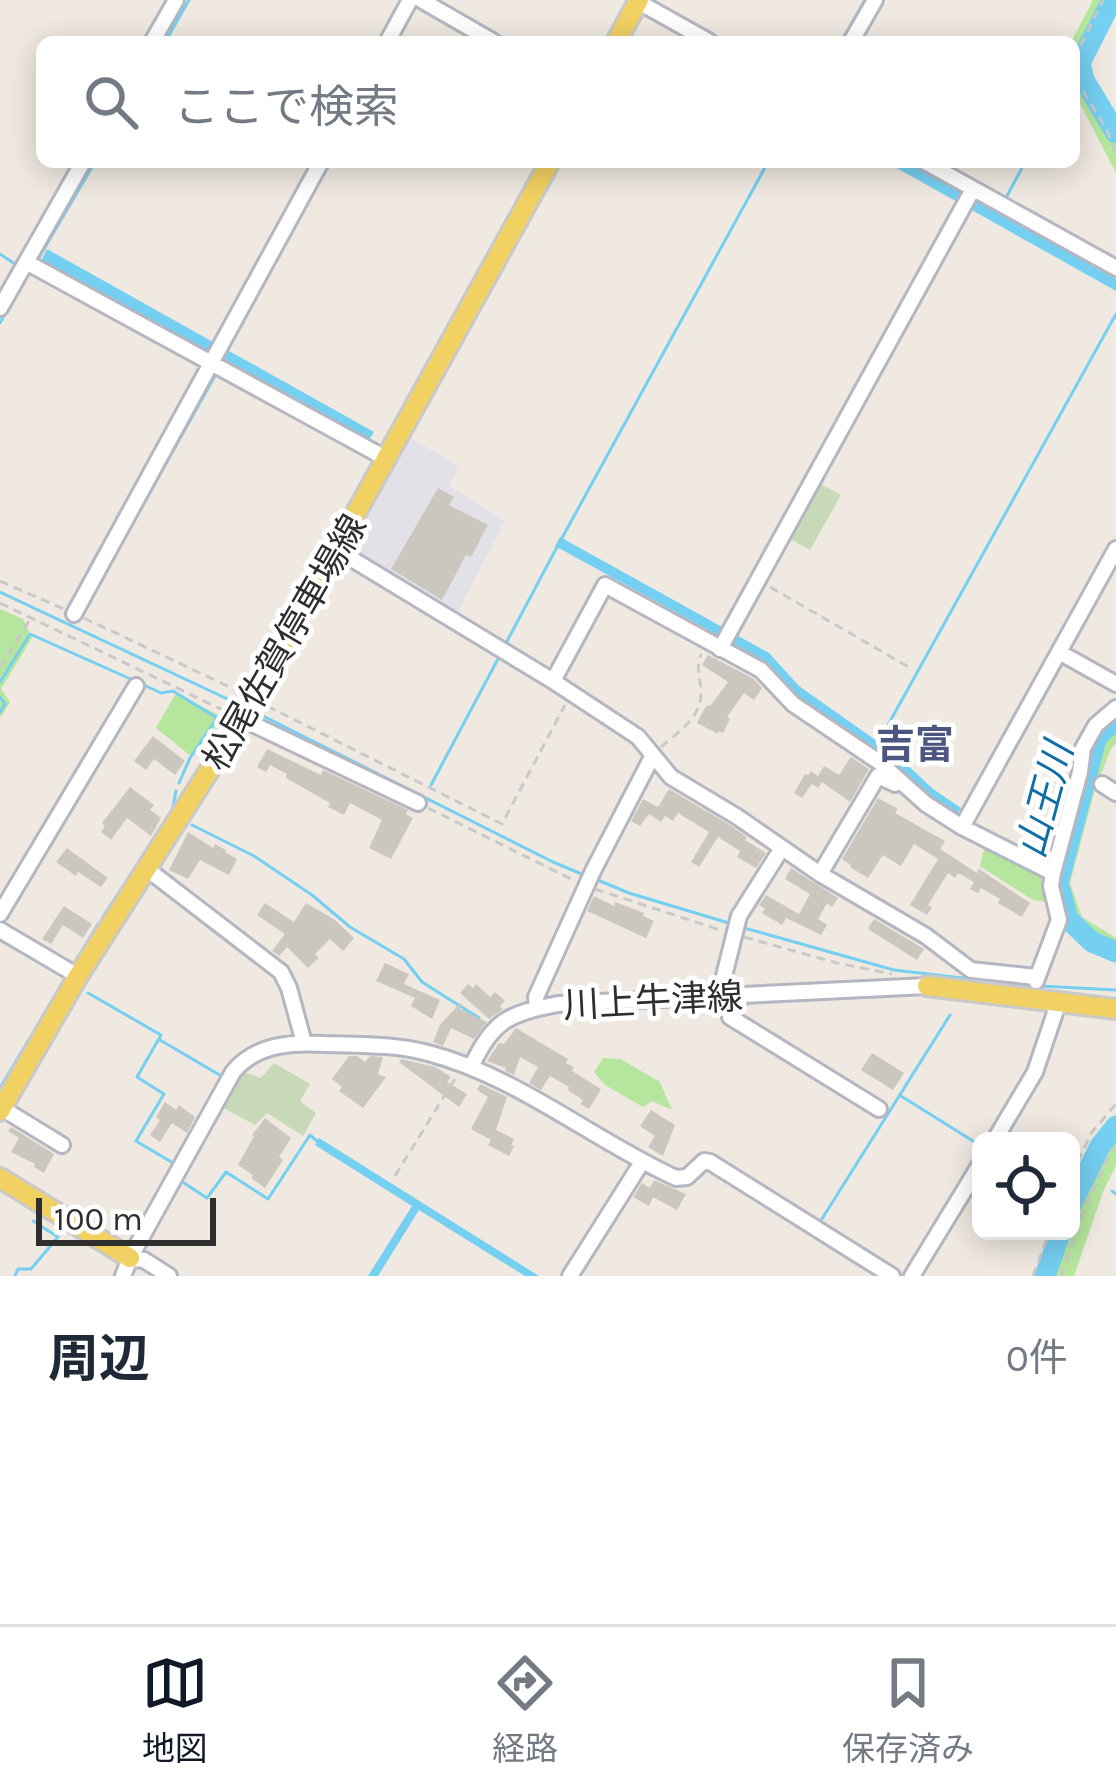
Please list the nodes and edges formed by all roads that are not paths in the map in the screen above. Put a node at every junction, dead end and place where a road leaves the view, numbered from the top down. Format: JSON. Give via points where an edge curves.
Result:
{"nodes":[{"id":1,"x":176,"y":0,"type":"edge"},
{"id":2,"x":410,"y":0,"type":"edge"},
{"id":3,"x":421,"y":0,"type":"edge"},
{"id":4,"x":875,"y":0,"type":"edge"},
{"id":5,"x":638,"y":1,"type":"edge"},
{"id":6,"x":155,"y":36,"type":"edge"},
{"id":7,"x":390,"y":36,"type":"edge"},
{"id":8,"x":484,"y":36,"type":"edge"},
{"id":9,"x":619,"y":36,"type":"edge"},
{"id":10,"x":699,"y":36,"type":"edge"},
{"id":11,"x":854,"y":36,"type":"edge"},
{"id":12,"x":80,"y":168,"type":"edge"},
{"id":13,"x":318,"y":168,"type":"edge"},
{"id":14,"x":547,"y":168,"type":"edge"},
{"id":15,"x":936,"y":168,"type":"edge"},
{"id":16,"x":973,"y":189,"type":"junction"},
{"id":17,"x":26,"y":262,"type":"junction"},
{"id":18,"x":1116,"y":268,"type":"edge"},
{"id":19,"x":0,"y":308,"type":"edge"},
{"id":20,"x":210,"y":361,"type":"junction"},
{"id":21,"x":387,"y":459,"type":"junction"},
{"id":22,"x":338,"y":550,"type":"junction"},
{"id":23,"x":1116,"y":550,"type":"edge"},
{"id":24,"x":74,"y":614,"type":"road end"},
{"id":25,"x":721,"y":640,"type":"junction"},
{"id":26,"x":1059,"y":652,"type":"junction"},
{"id":27,"x":554,"y":681,"type":"junction"},
{"id":28,"x":1116,"y":684,"type":"edge"},
{"id":29,"x":136,"y":686,"type":"dead end"},
{"id":30,"x":1116,"y":708,"type":"edge"},
{"id":31,"x":242,"y":719,"type":"junction"},
{"id":32,"x":653,"y":755,"type":"junction"},
{"id":33,"x":1102,"y":784,"type":"dead end"},
{"id":34,"x":910,"y":790,"type":"junction"},
{"id":35,"x":1116,"y":793,"type":"edge"},
{"id":36,"x":418,"y":802,"type":"road end"},
{"id":37,"x":962,"y":827,"type":"junction"},
{"id":38,"x":782,"y":848,"type":"junction"},
{"id":39,"x":147,"y":869,"type":"junction"},
{"id":40,"x":1052,"y":873,"type":"junction"},
{"id":41,"x":820,"y":874,"type":"junction"},
{"id":42,"x":0,"y":914,"type":"edge"},
{"id":43,"x":0,"y":930,"type":"edge"},
{"id":44,"x":78,"y":976,"type":"junction"},
{"id":45,"x":1036,"y":977,"type":"junction"},
{"id":46,"x":927,"y":986,"type":"joint"},
{"id":47,"x":743,"y":995,"type":"junction"},
{"id":48,"x":719,"y":996,"type":"junction"},
{"id":49,"x":1034,"y":998,"type":"junction"},
{"id":50,"x":1059,"y":1001,"type":"junction"},
{"id":51,"x":537,"y":1008,"type":"junction"},
{"id":52,"x":1116,"y":1010,"type":"edge"},
{"id":53,"x":304,"y":1042,"type":"junction"},
{"id":54,"x":467,"y":1066,"type":"junction"},
{"id":55,"x":879,"y":1108,"type":"dead end"},
{"id":56,"x":0,"y":1109,"type":"edge"},
{"id":57,"x":999,"y":1132,"type":"edge"},
{"id":58,"x":62,"y":1145,"type":"dead end"},
{"id":59,"x":642,"y":1162,"type":"junction"},
{"id":60,"x":0,"y":1178,"type":"edge"},
{"id":61,"x":972,"y":1178,"type":"edge"},
{"id":62,"x":127,"y":1267,"type":"edge"},
{"id":63,"x":170,"y":1276,"type":"edge"},
{"id":64,"x":570,"y":1276,"type":"edge"},
{"id":65,"x":892,"y":1276,"type":"edge"},
{"id":66,"x":912,"y":1276,"type":"edge"}],
"edges":[{"from":1,"to":6,"type":"street"},
{"from":2,"to":7,"type":"street"},
{"from":3,"to":8,"type":"street"},
{"from":4,"to":11,"type":"street"},
{"from":5,"to":9,"type":"main road"},
{"from":5,"to":10,"type":"street"},
{"from":12,"to":17,"type":"street"},
{"from":13,"to":20,"type":"street"},
{"from":14,"to":21,"type":"main road","name":"松尾佐賀停車場線"},
{"from":15,"to":16,"type":"street"},
{"from":16,"to":18,"type":"street"},
{"from":16,"to":25,"type":"street"},
{"from":17,"to":19,"type":"street"},
{"from":17,"to":20,"type":"street"},
{"from":20,"to":21,"type":"street"},
{"from":20,"to":24,"type":"street"},
{"from":21,"to":22,"type":"main road","name":"松尾佐賀停車場線"},
{"from":22,"to":27,"type":"street"},
{"from":22,"to":31,"type":"main road","name":"松尾佐賀停車場線"},
{"from":23,"to":26,"type":"street"},
{"from":25,"to":27,"type":"street","via":[[605,584]]},
{"from":25,"to":34,"type":"street"},
{"from":26,"to":28,"type":"street"},
{"from":26,"to":37,"type":"street"},
{"from":27,"to":32,"type":"street"},
{"from":29,"to":42,"type":"street"},
{"from":30,"to":40,"type":"street","via":[[1083,748]]},
{"from":31,"to":36,"type":"street"},
{"from":31,"to":39,"type":"main road","name":"松尾佐賀停車場線"},
{"from":32,"to":38,"type":"street","via":[[671,776]]},
{"from":32,"to":51,"type":"street"},
{"from":33,"to":35,"type":"street"},
{"from":34,"to":37,"type":"street"},
{"from":34,"to":41,"type":"street","via":[[878,776]]},
{"from":37,"to":40,"type":"street"},
{"from":38,"to":41,"type":"street"},
{"from":38,"to":48,"type":"street","via":[[740,916]]},
{"from":39,"to":44,"type":"main road","name":"松尾佐賀停車場線"},
{"from":39,"to":53,"type":"street","via":[[281,972]]},
{"from":40,"to":45,"type":"street","via":[[1059,920]]},
{"from":41,"to":45,"type":"street","via":[[971,970]]},
{"from":43,"to":44,"type":"street"},
{"from":44,"to":56,"type":"main road","name":"松尾佐賀停車場線"},
{"from":45,"to":49,"type":"street"},
{"from":46,"to":47,"type":"street","name":"川上牛津線"},
{"from":46,"to":49,"type":"main road","name":"川上牛津線"},
{"from":47,"to":48,"type":"street","name":"川上牛津線"},
{"from":47,"to":55,"type":"street","via":[[730,1017]]},
{"from":48,"to":51,"type":"street","name":"川上牛津線"},
{"from":49,"to":50,"type":"main road","name":"川上牛津線"},
{"from":50,"to":52,"type":"main road","name":"川上牛津線"},
{"from":50,"to":57,"type":"street","via":[[1035,1072]]},
{"from":51,"to":54,"type":"street","name":"川上牛津線","via":[[492,1030]]},
{"from":53,"to":54,"type":"street","via":[[409,1049]]},
{"from":53,"to":62,"type":"street","via":[[254,1053],[232,1072]]},
{"from":54,"to":59,"type":"street"},
{"from":56,"to":58,"type":"street"},
{"from":59,"to":64,"type":"street"},
{"from":59,"to":65,"type":"street","via":[[681,1179],[710,1162]]},
{"from":60,"to":62,"type":"main road"},
{"from":61,"to":66,"type":"street"},
{"from":62,"to":63,"type":"street","via":[[143,1260]]}]}
